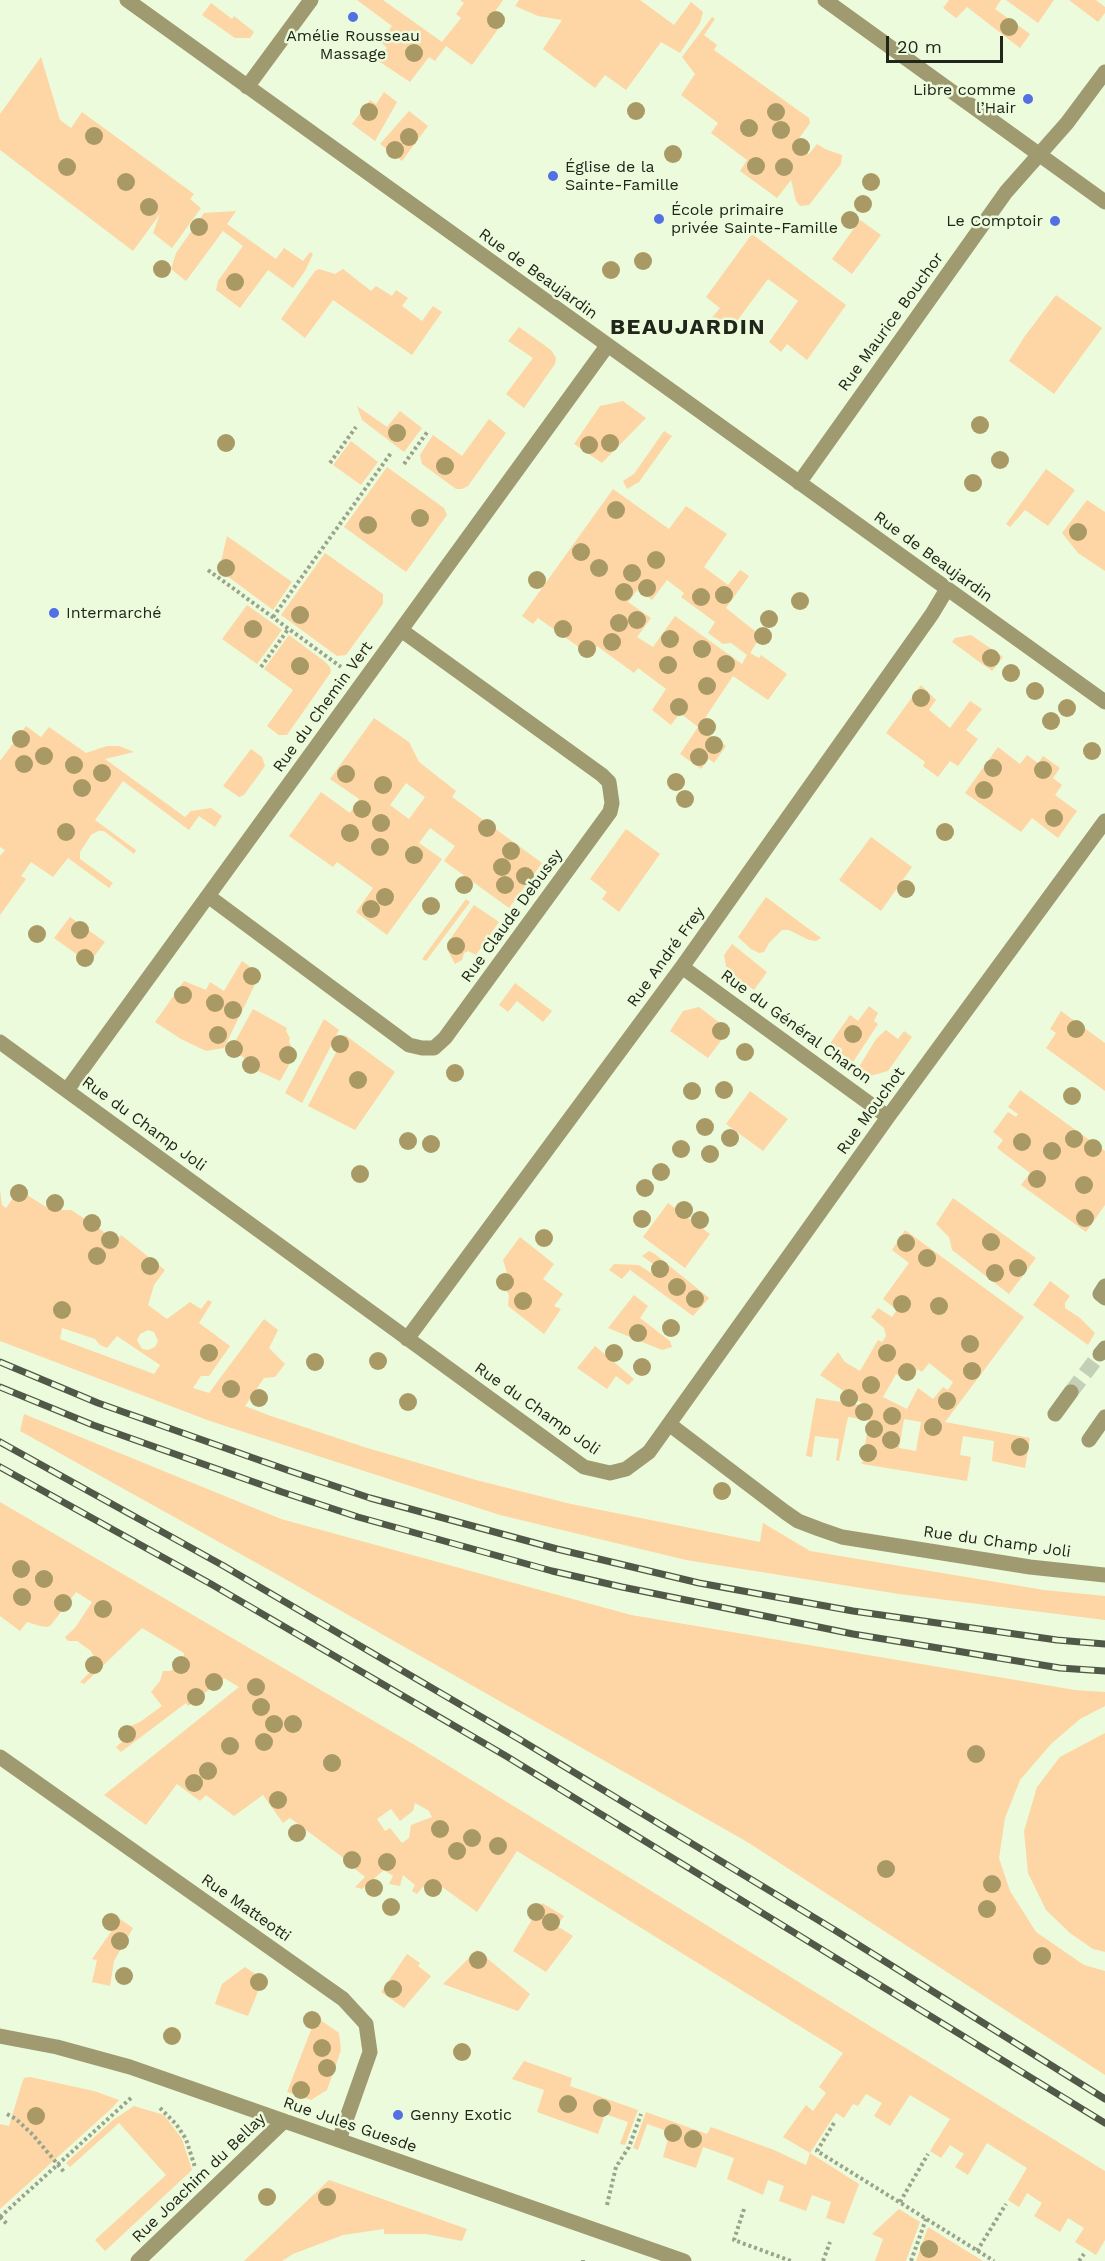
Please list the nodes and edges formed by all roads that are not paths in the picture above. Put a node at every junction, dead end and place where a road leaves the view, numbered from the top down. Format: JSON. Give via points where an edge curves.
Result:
{"nodes":[{"id":1,"x":127,"y":0,"type":"edge"},
{"id":2,"x":311,"y":0,"type":"edge"},
{"id":3,"x":825,"y":0,"type":"edge"},
{"id":4,"x":1105,"y":72,"type":"edge"},
{"id":5,"x":247,"y":87,"type":"junction"},
{"id":6,"x":1039,"y":155,"type":"junction"},
{"id":7,"x":1105,"y":202,"type":"edge"},
{"id":8,"x":607,"y":346,"type":"junction"},
{"id":9,"x":799,"y":483,"type":"junction"},
{"id":10,"x":947,"y":589,"type":"junction"},
{"id":11,"x":401,"y":630,"type":"junction"},
{"id":12,"x":1105,"y":702,"type":"edge"},
{"id":13,"x":1105,"y":821,"type":"edge"},
{"id":14,"x":208,"y":896,"type":"junction"},
{"id":15,"x":682,"y":967,"type":"junction"},
{"id":16,"x":0,"y":1042,"type":"edge"},
{"id":17,"x":67,"y":1090,"type":"junction"},
{"id":18,"x":888,"y":1117,"type":"junction"},
{"id":19,"x":1105,"y":1286,"type":"edge"},
{"id":20,"x":1105,"y":1298,"type":"edge"},
{"id":21,"x":407,"y":1339,"type":"junction"},
{"id":22,"x":1071,"y":1392,"type":"tunnel mouth"},
{"id":23,"x":1055,"y":1414,"type":"dead end"},
{"id":24,"x":1105,"y":1418,"type":"edge"},
{"id":25,"x":669,"y":1424,"type":"junction"},
{"id":26,"x":1089,"y":1440,"type":"dead end"},
{"id":27,"x":1105,"y":1575,"type":"edge"},
{"id":28,"x":0,"y":1757,"type":"edge"},
{"id":29,"x":0,"y":2036,"type":"edge"},
{"id":30,"x":284,"y":2121,"type":"junction"},
{"id":31,"x":339,"y":2140,"type":"junction"},
{"id":32,"x":138,"y":2261,"type":"edge"},
{"id":33,"x":684,"y":2261,"type":"edge"}],
"edges":[{"from":1,"to":5,"type":"street","name":"Rue de Beaujardin"},
{"from":2,"to":5,"type":"street"},
{"from":3,"to":6,"type":"street"},
{"from":4,"to":6,"type":"street","name":"Rue Maurice Bouchor"},
{"from":5,"to":8,"type":"street","name":"Rue de Beaujardin"},
{"from":6,"to":7,"type":"street"},
{"from":6,"to":9,"type":"street","name":"Rue Maurice Bouchor","via":[[1006,192]]},
{"from":8,"to":9,"type":"street","name":"Rue de Beaujardin"},
{"from":8,"to":11,"type":"street","name":"Rue du Chemin Vert"},
{"from":9,"to":10,"type":"street","name":"Rue de Beaujardin"},
{"from":10,"to":12,"type":"street","name":"Rue de Beaujardin"},
{"from":10,"to":15,"type":"street","name":"Rue André Frey"},
{"from":11,"to":14,"type":"street","name":"Rue du Chemin Vert"},
{"from":11,"to":14,"type":"street","name":"Rue Claude Debussy","via":[[595,769],[609,782],[610,812],[434,1048],[409,1045]]},
{"from":13,"to":18,"type":"street","name":"Rue Mouchot"},
{"from":14,"to":17,"type":"street","name":"Rue du Chemin Vert"},
{"from":15,"to":18,"type":"street","name":"Rue du Général Charon"},
{"from":15,"to":21,"type":"street","name":"Rue André Frey"},
{"from":16,"to":17,"type":"street","name":"Rue du Champ Joli"},
{"from":17,"to":21,"type":"street","name":"Rue du Champ Joli"},
{"from":18,"to":25,"type":"street","name":"Rue Mouchot"},
{"from":19,"to":20,"type":"street","via":[[1100,1294]]},
{"from":21,"to":25,"type":"street","name":"Rue du Champ Joli","via":[[591,1470],[610,1473],[626,1469],[649,1452]]},
{"from":22,"to":23,"type":"street"},
{"from":24,"to":26,"type":"street"},
{"from":25,"to":27,"type":"street","name":"Rue du Champ Joli","via":[[798,1521],[842,1537]]},
{"from":28,"to":31,"type":"street","name":"Rue Matteotti","via":[[343,1999],[366,2024],[370,2052]]},
{"from":29,"to":30,"type":"street","name":"Rue Jules Guesde","via":[[130,2067]]},
{"from":30,"to":31,"type":"street","name":"Rue Jules Guesde"},
{"from":30,"to":32,"type":"street","name":"Rue Joachim du Bellay"},
{"from":31,"to":33,"type":"street","name":"Rue Jules Guesde"}]}
